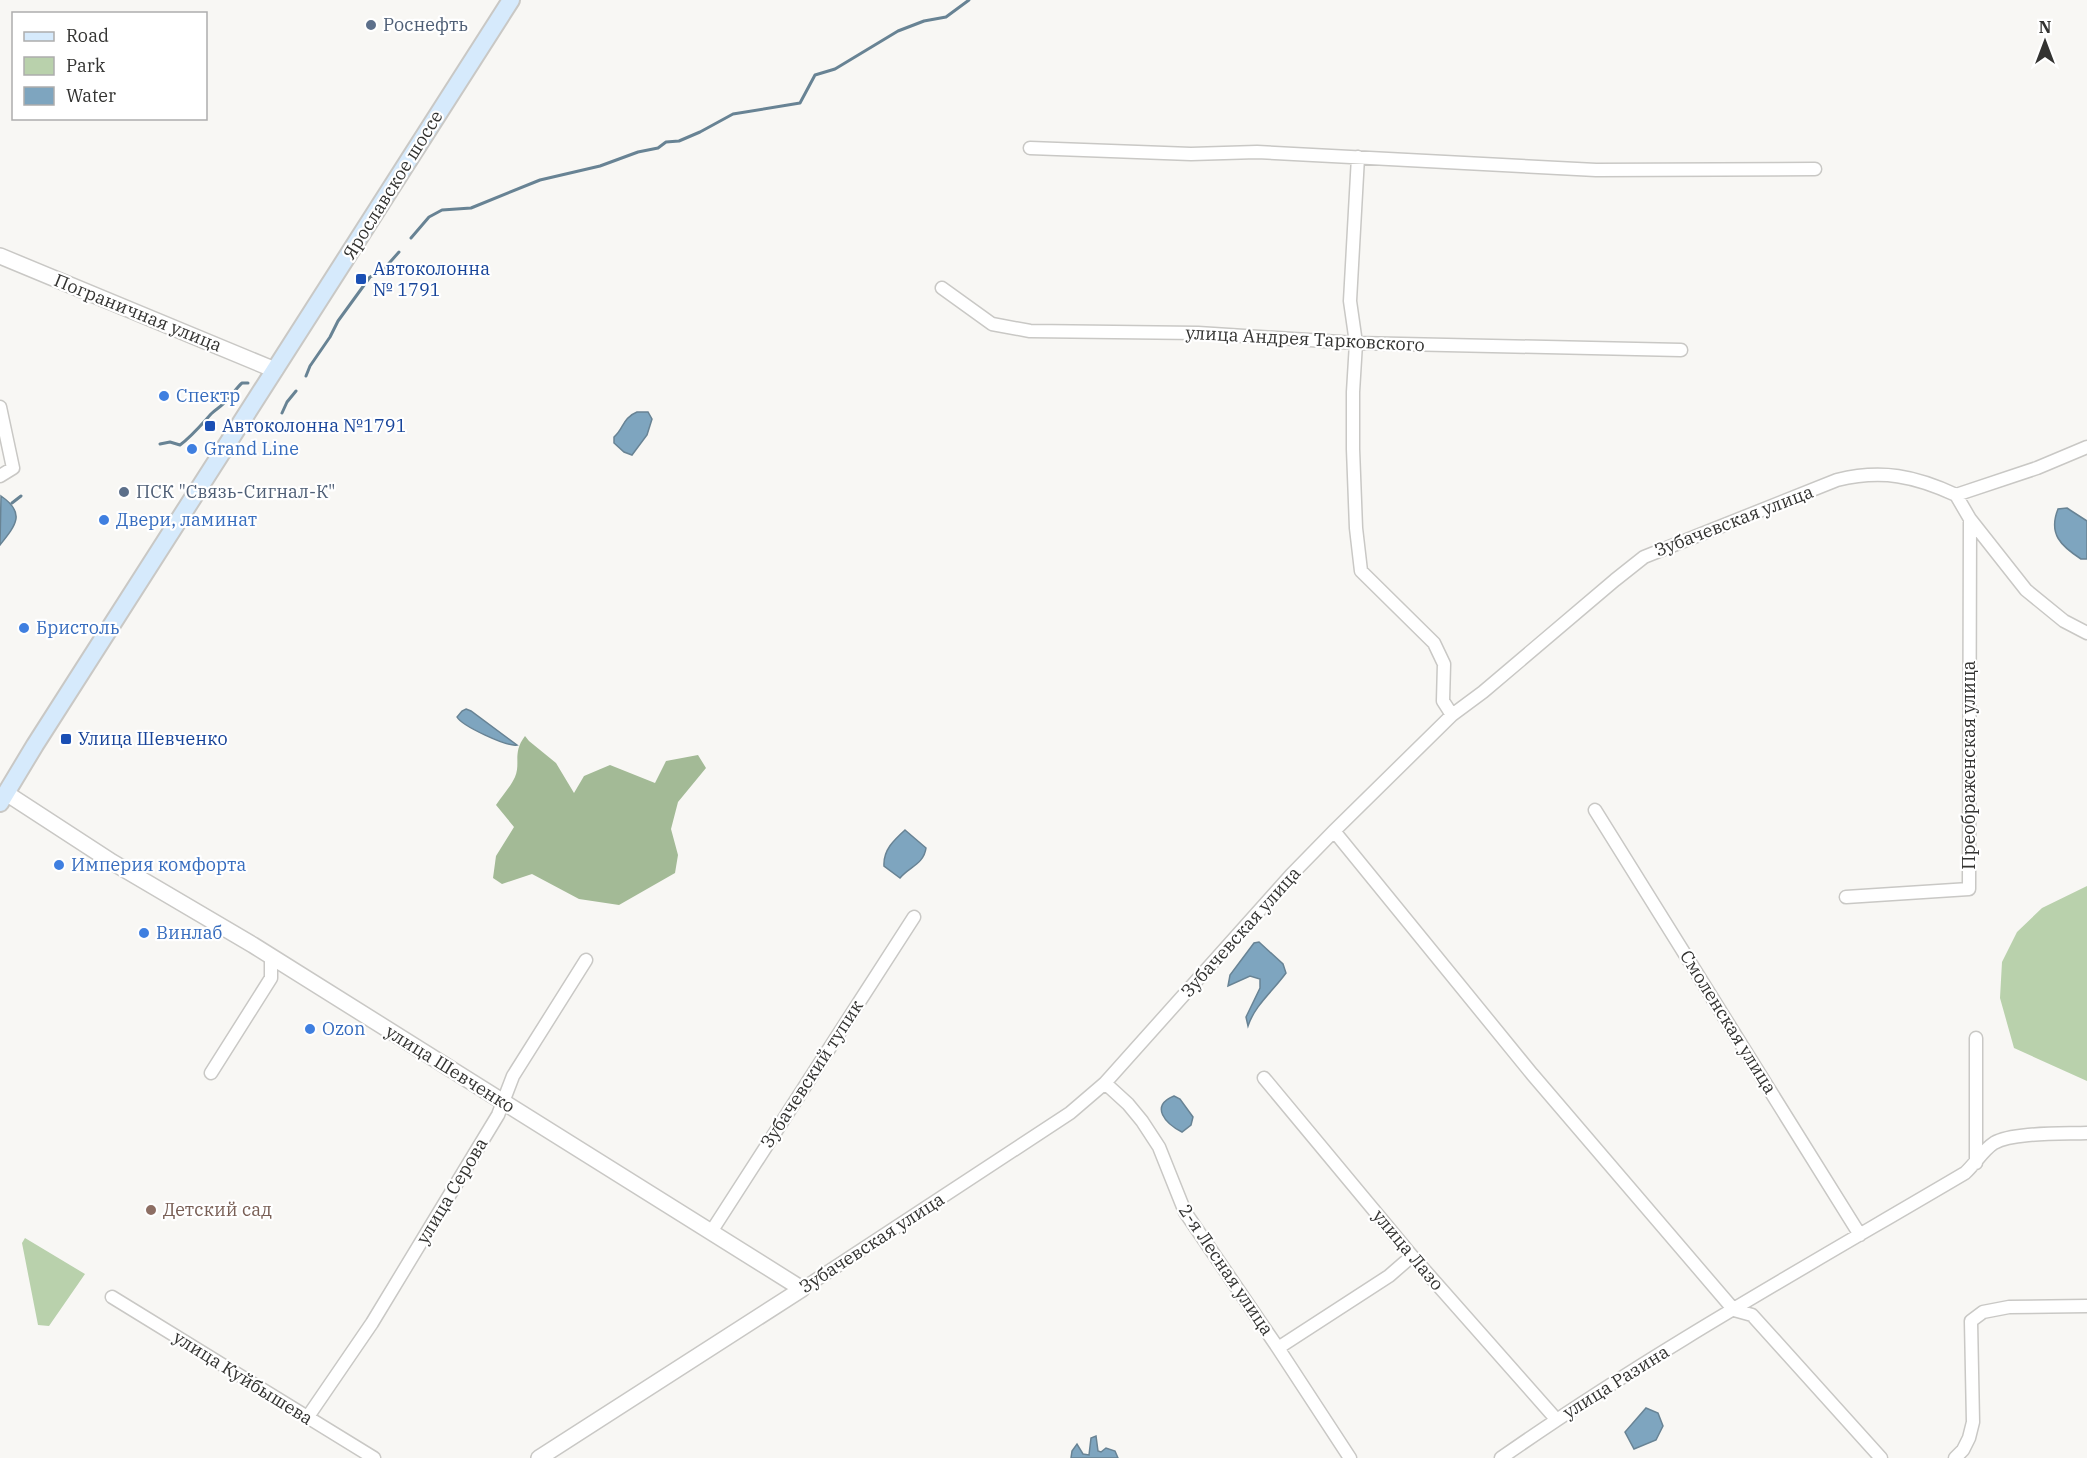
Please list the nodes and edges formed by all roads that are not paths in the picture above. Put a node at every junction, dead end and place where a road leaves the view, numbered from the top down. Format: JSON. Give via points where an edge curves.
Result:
{"nodes":[{"id":1,"x":509,"y":0,"type":"edge"},
{"id":2,"x":1030,"y":148,"type":"dead end"},
{"id":3,"x":1358,"y":158,"type":"junction"},
{"id":4,"x":1815,"y":169,"type":"dead end"},
{"id":5,"x":0,"y":256,"type":"edge"},
{"id":6,"x":942,"y":288,"type":"dead end"},
{"id":7,"x":1356,"y":343,"type":"junction"},
{"id":8,"x":1681,"y":350,"type":"dead end"},
{"id":9,"x":275,"y":370,"type":"junction"},
{"id":10,"x":0,"y":407,"type":"edge"},
{"id":11,"x":2087,"y":447,"type":"edge"},
{"id":12,"x":0,"y":476,"type":"edge"},
{"id":13,"x":1956,"y":495,"type":"junction"},
{"id":14,"x":1970,"y":519,"type":"junction"},
{"id":15,"x":2087,"y":633,"type":"edge"},
{"id":16,"x":1452,"y":715,"type":"junction"},
{"id":17,"x":3,"y":798,"type":"edge"},
{"id":18,"x":1595,"y":810,"type":"dead end"},
{"id":19,"x":1334,"y":831,"type":"junction"},
{"id":20,"x":1846,"y":897,"type":"dead end"},
{"id":21,"x":914,"y":916,"type":"dead end"},
{"id":22,"x":271,"y":957,"type":"junction"},
{"id":23,"x":585,"y":960,"type":"dead end"},
{"id":24,"x":1976,"y":1038,"type":"dead end"},
{"id":25,"x":211,"y":1073,"type":"dead end"},
{"id":26,"x":1264,"y":1078,"type":"dead end"},
{"id":27,"x":1105,"y":1083,"type":"junction"},
{"id":28,"x":503,"y":1101,"type":"junction"},
{"id":29,"x":2087,"y":1133,"type":"edge"},
{"id":30,"x":1976,"y":1163,"type":"junction"},
{"id":31,"x":711,"y":1232,"type":"junction"},
{"id":32,"x":1860,"y":1235,"type":"junction"},
{"id":33,"x":1412,"y":1256,"type":"junction"},
{"id":34,"x":802,"y":1289,"type":"junction"},
{"id":35,"x":112,"y":1297,"type":"dead end"},
{"id":36,"x":2087,"y":1306,"type":"edge"},
{"id":37,"x":1734,"y":1310,"type":"junction"},
{"id":38,"x":1278,"y":1348,"type":"junction"},
{"id":39,"x":307,"y":1418,"type":"junction"},
{"id":40,"x":1556,"y":1419,"type":"junction"},
{"id":41,"x":374,"y":1458,"type":"edge"},
{"id":42,"x":539,"y":1458,"type":"edge"},
{"id":43,"x":1350,"y":1458,"type":"edge"},
{"id":44,"x":1501,"y":1458,"type":"edge"},
{"id":45,"x":1881,"y":1458,"type":"edge"},
{"id":46,"x":1955,"y":1458,"type":"edge"}],
"edges":[{"from":1,"to":9,"type":"main road","name":"Ярославское шоссе"},
{"from":2,"to":3,"type":"street"},
{"from":3,"to":4,"type":"street","via":[[1596,170]]},
{"from":3,"to":7,"type":"street","via":[[1350,301]]},
{"from":5,"to":9,"type":"street","name":"Пограничная улица"},
{"from":6,"to":7,"type":"street","name":"улица Андрея Тарковского","via":[[992,324],[1030,331],[1198,333]]},
{"from":7,"to":8,"type":"street","name":"улица Андрея Тарковского"},
{"from":7,"to":16,"type":"street","via":[[1353,449],[1361,571],[1434,643],[1444,664],[1443,701]]},
{"from":9,"to":17,"type":"main road","name":"Ярославское шоссе"},
{"from":10,"to":12,"type":"street","via":[[13,468]]},
{"from":11,"to":13,"type":"street"},
{"from":13,"to":14,"type":"street"},
{"from":13,"to":16,"type":"street","name":"Зубачевская улица","via":[[1929,483],[1893,475],[1854,476],[1671,545],[1637,562]]},
{"from":14,"to":15,"type":"street","via":[[2026,590],[2064,621]]},
{"from":14,"to":20,"type":"street","name":"Преображенская улица","via":[[1969,888]]},
{"from":16,"to":19,"type":"street","name":"Зубачевская улица"},
{"from":17,"to":22,"type":"street","name":"улица Шевченко"},
{"from":18,"to":32,"type":"street","name":"Смоленская улица"},
{"from":19,"to":27,"type":"street","name":"Зубачевская улица"},
{"from":19,"to":37,"type":"street","via":[[1532,1074]]},
{"from":21,"to":31,"type":"street","name":"Зубачевский тупик"},
{"from":22,"to":25,"type":"street","via":[[271,978]]},
{"from":22,"to":28,"type":"street","name":"улица Шевченко"},
{"from":23,"to":28,"type":"street","name":"улица Серова","via":[[513,1076]]},
{"from":24,"to":30,"type":"street"},
{"from":26,"to":33,"type":"street","name":"улица Лазо"},
{"from":27,"to":34,"type":"street","name":"Зубачевская улица","via":[[1070,1113]]},
{"from":27,"to":38,"type":"street","name":"2-я Лесная улица","via":[[1128,1104],[1159,1147],[1185,1212]]},
{"from":28,"to":31,"type":"street","name":"улица Шевченко"},
{"from":28,"to":39,"type":"street","name":"улица Серова","via":[[372,1323]]},
{"from":29,"to":30,"type":"street","name":"улица Разина","via":[[2005,1138],[1993,1143]]},
{"from":30,"to":32,"type":"street","name":"улица Разина"},
{"from":31,"to":34,"type":"street","name":"улица Шевченко"},
{"from":32,"to":37,"type":"street","name":"улица Разина"},
{"from":33,"to":38,"type":"street","via":[[1389,1276]]},
{"from":33,"to":40,"type":"street","name":"улица Лазо"},
{"from":34,"to":42,"type":"street","name":"Зубачевская улица"},
{"from":35,"to":39,"type":"street","name":"улица Куйбышева"},
{"from":36,"to":46,"type":"street","via":[[2009,1307],[1983,1312],[1971,1321],[1973,1422],[1963,1450]]},
{"from":37,"to":40,"type":"street","name":"улица Разина"},
{"from":37,"to":45,"type":"street","via":[[1752,1315]]},
{"from":38,"to":43,"type":"street","name":"2-я Лесная улица"},
{"from":39,"to":41,"type":"street","name":"улица Куйбышева"},
{"from":40,"to":44,"type":"street","name":"улица Разина"}]}
